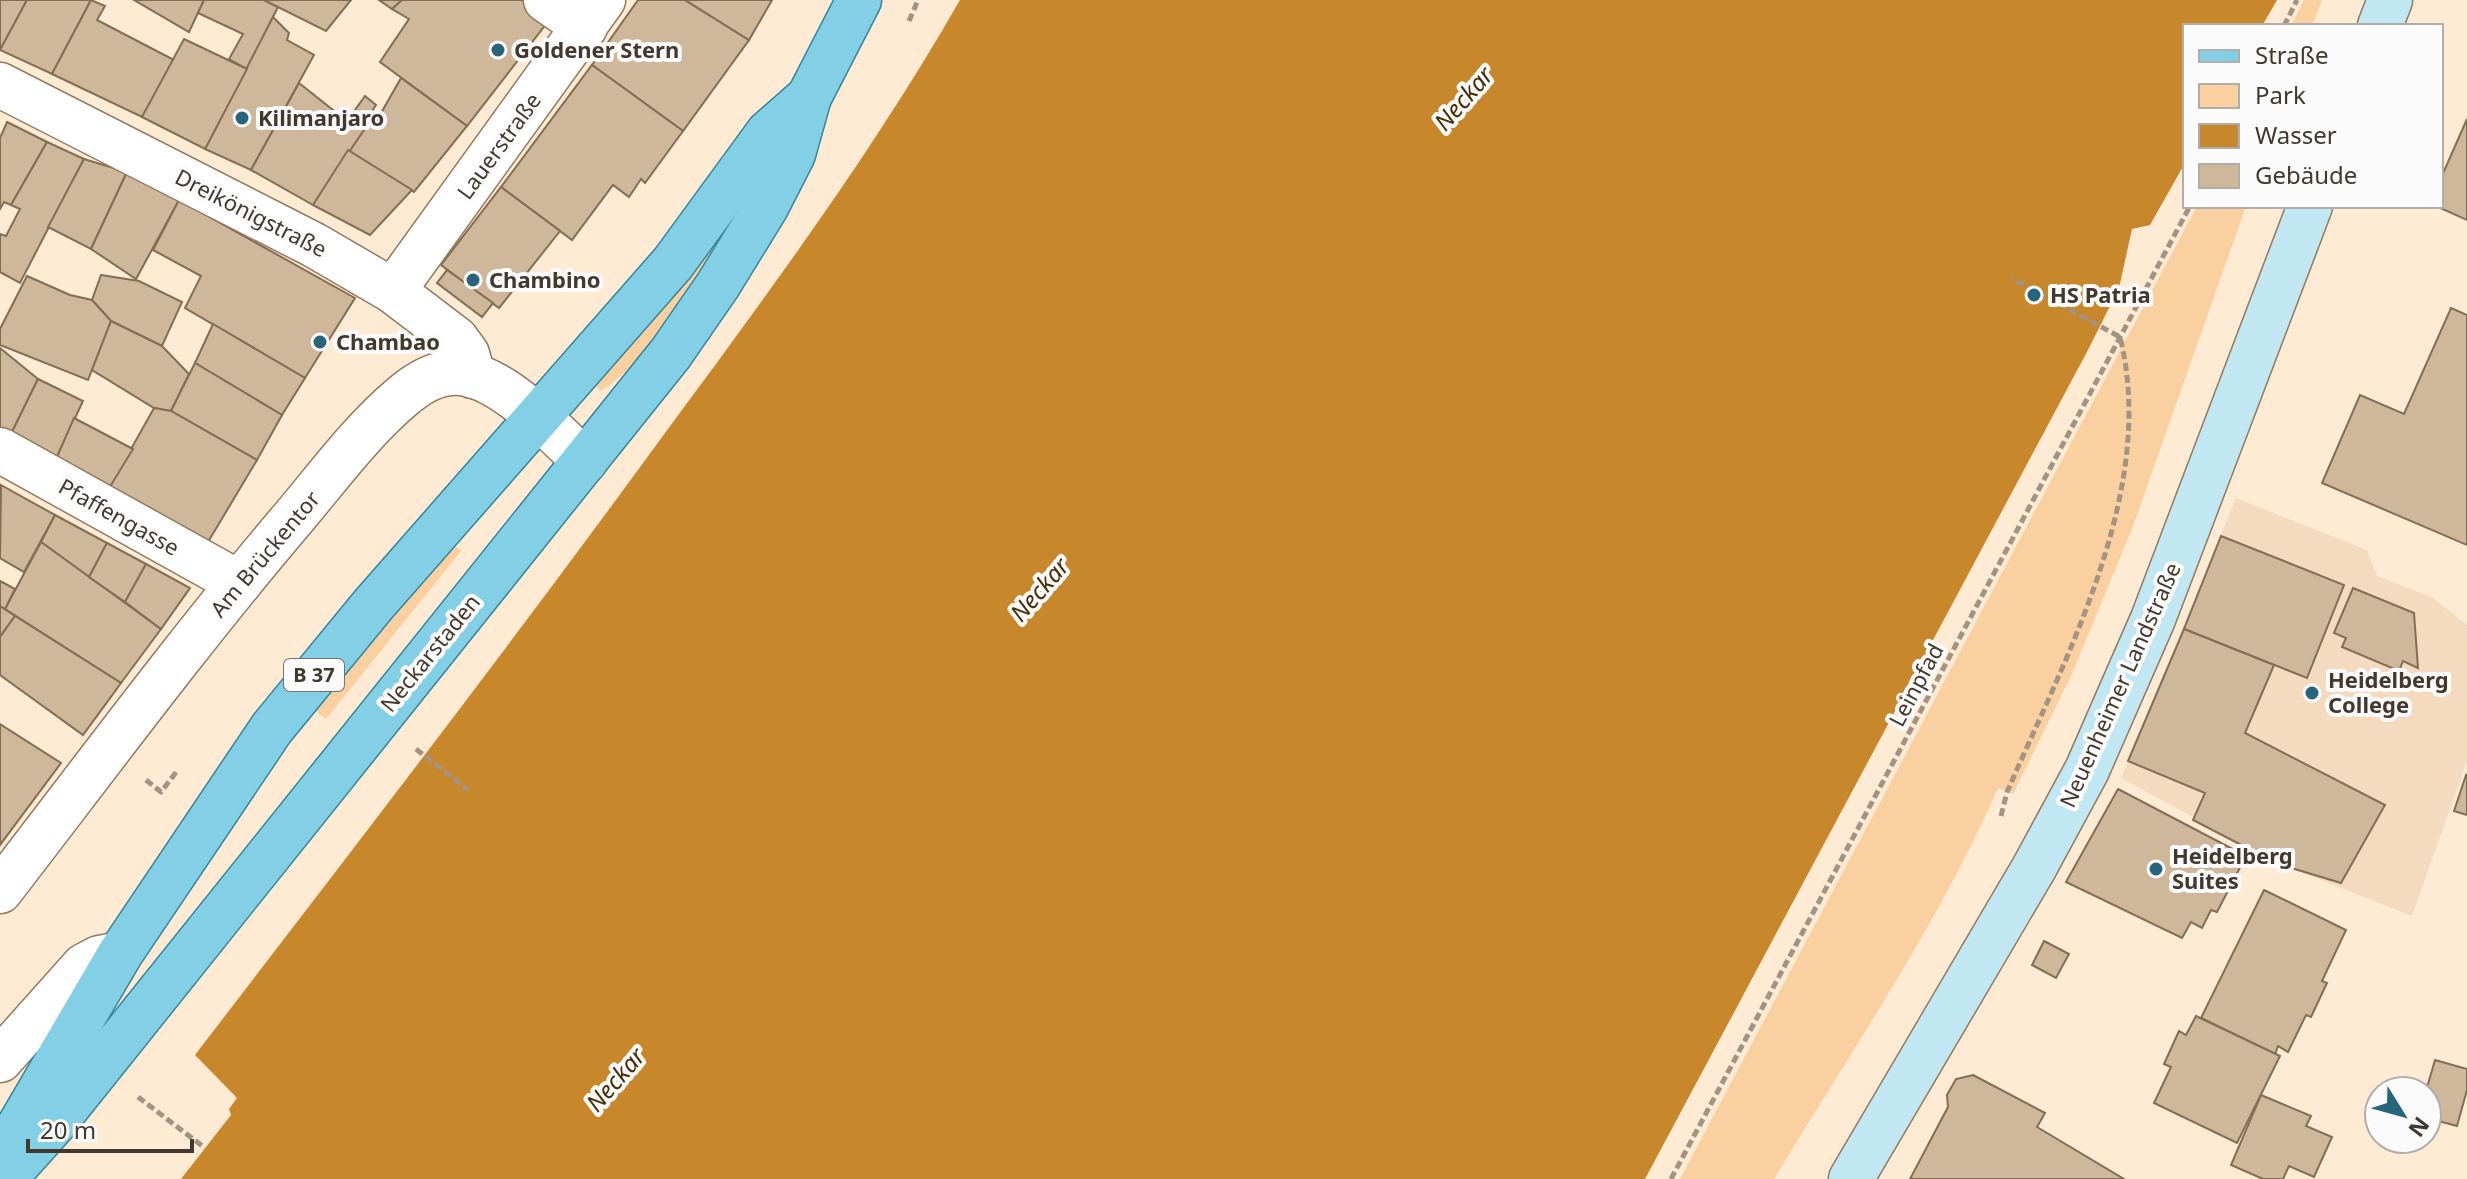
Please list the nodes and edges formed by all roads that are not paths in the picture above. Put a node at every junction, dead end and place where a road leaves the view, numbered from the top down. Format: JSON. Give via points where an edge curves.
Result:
{"nodes":[{"id":1,"x":546,"y":0,"type":"edge"},
{"id":2,"x":859,"y":0,"type":"edge"},
{"id":3,"x":2390,"y":0,"type":"edge"},
{"id":4,"x":594,"y":14,"type":"edge"},
{"id":5,"x":2381,"y":24,"type":"edge"},
{"id":6,"x":0,"y":85,"type":"edge"},
{"id":7,"x":809,"y":97,"type":"junction"},
{"id":8,"x":2309,"y":208,"type":"edge"},
{"id":9,"x":376,"y":280,"type":"junction"},
{"id":10,"x":473,"y":376,"type":"junction"},
{"id":11,"x":537,"y":418,"type":"junction"},
{"id":12,"x":0,"y":450,"type":"edge"},
{"id":13,"x":585,"y":461,"type":"junction"},
{"id":14,"x":239,"y":583,"type":"junction"},
{"id":15,"x":0,"y":891,"type":"edge"},
{"id":16,"x":120,"y":954,"type":"junction"},
{"id":17,"x":0,"y":1060,"type":"edge"},
{"id":18,"x":0,"y":1159,"type":"edge"},
{"id":19,"x":4,"y":1179,"type":"edge"},
{"id":20,"x":1851,"y":1179,"type":"edge"}],
"edges":[{"from":1,"to":4,"type":"street"},
{"from":2,"to":7,"type":"main road","name":"Neckarstaden","number":"B 37"},
{"from":3,"to":5,"type":"main road"},
{"from":4,"to":9,"type":"street","name":"Lauerstraße"},
{"from":6,"to":9,"type":"street","name":"Dreikönigstraße"},
{"from":7,"to":11,"type":"main road","name":"Neckarstaden","number":"B 37","via":[[768,133],[673,263]]},
{"from":7,"to":13,"type":"main road","name":"Neckarstaden","number":"B 37","via":[[793,154],[718,285]]},
{"from":8,"to":20,"type":"main road","name":"Neuenheimer Landstraße","via":[[2153,619],[2087,770]]},
{"from":9,"to":10,"type":"street","name":"Dreikönigstraße","via":[[456,339]]},
{"from":10,"to":11,"type":"street"},
{"from":10,"to":14,"type":"street","name":"Am Brückentor","via":[[448,373],[401,398]]},
{"from":11,"to":13,"type":"street"},
{"from":11,"to":16,"type":"main road","name":"Neckarstaden","number":"B 37","via":[[272,728]]},
{"from":12,"to":14,"type":"street","name":"Pfaffengasse"},
{"from":13,"to":19,"type":"main road","name":"Neckarstaden","number":"B 37","via":[[74,1099]]},
{"from":14,"to":15,"type":"street","name":"Am Brückentor"},
{"from":16,"to":17,"type":"street","via":[[84,966]]},
{"from":16,"to":18,"type":"main road","name":"Neckarstaden","number":"B 37"}]}
